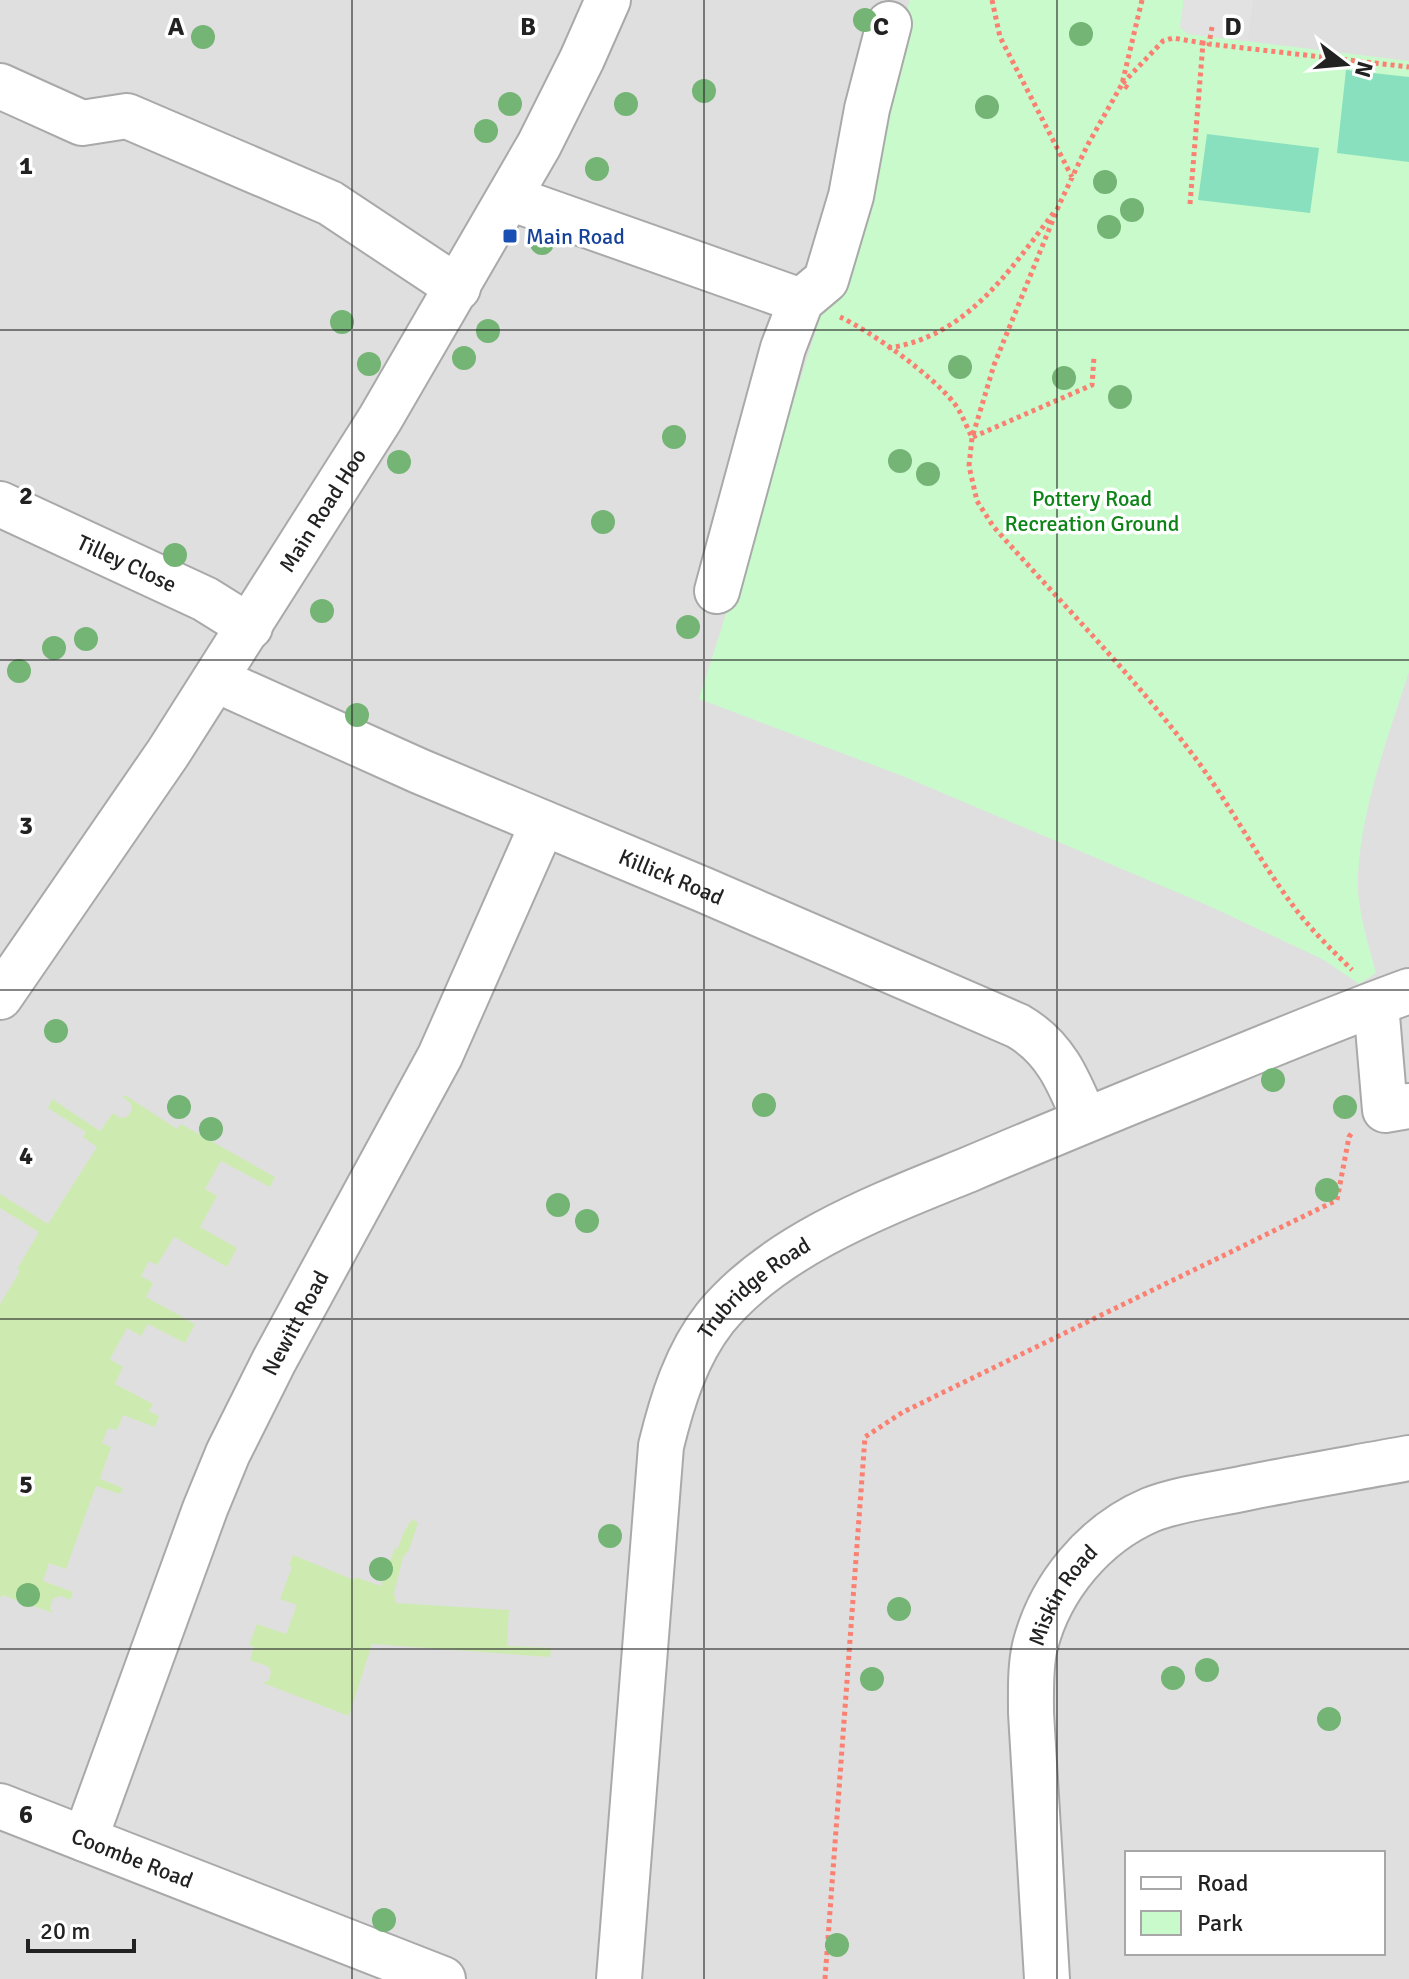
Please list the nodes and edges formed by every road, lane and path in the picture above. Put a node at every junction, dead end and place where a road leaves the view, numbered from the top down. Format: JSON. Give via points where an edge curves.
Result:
{"nodes":[{"id":1,"x":608,"y":0,"type":"edge"},
{"id":2,"x":992,"y":0,"type":"edge"},
{"id":3,"x":1142,"y":0,"type":"edge"},
{"id":4,"x":889,"y":24,"type":"dead end"},
{"id":5,"x":1212,"y":27,"type":"dead end"},
{"id":6,"x":1206,"y":43,"type":"junction"},
{"id":7,"x":1409,"y":67,"type":"edge"},
{"id":8,"x":0,"y":86,"type":"edge"},
{"id":9,"x":1125,"y":86,"type":"junction"},
{"id":10,"x":1072,"y":177,"type":"junction"},
{"id":11,"x":510,"y":198,"type":"junction"},
{"id":12,"x":1190,"y":204,"type":"dead end"},
{"id":13,"x":1059,"y":205,"type":"junction"},
{"id":14,"x":458,"y":288,"type":"junction"},
{"id":15,"x":801,"y":301,"type":"junction"},
{"id":16,"x":888,"y":348,"type":"junction"},
{"id":17,"x":1094,"y":357,"type":"dead end"},
{"id":18,"x":972,"y":438,"type":"junction"},
{"id":19,"x":0,"y":504,"type":"edge"},
{"id":20,"x":717,"y":591,"type":"dead end"},
{"id":21,"x":250,"y":627,"type":"junction"},
{"id":22,"x":217,"y":678,"type":"junction"},
{"id":23,"x":543,"y":823,"type":"junction"},
{"id":24,"x":1395,"y":996,"type":"edge"},
{"id":25,"x":0,"y":997,"type":"edge"},
{"id":26,"x":1396,"y":1098,"type":"edge"},
{"id":27,"x":1085,"y":1120,"type":"junction"},
{"id":28,"x":1409,"y":1458,"type":"edge"},
{"id":29,"x":0,"y":1806,"type":"edge"},
{"id":30,"x":85,"y":1839,"type":"junction"},
{"id":31,"x":443,"y":1979,"type":"edge"},
{"id":32,"x":619,"y":1979,"type":"edge"},
{"id":33,"x":825,"y":1979,"type":"edge"},
{"id":34,"x":1047,"y":1979,"type":"edge"}],
"edges":[{"from":1,"to":11,"type":"street","name":"Main Road Hoo"},
{"from":2,"to":10,"type":"path","via":[[1000,37]]},
{"from":3,"to":9,"type":"path"},
{"from":4,"to":15,"type":"street","via":[[851,196],[826,280]]},
{"from":5,"to":6,"type":"path"},
{"from":6,"to":7,"type":"path"},
{"from":6,"to":9,"type":"path","via":[[1163,41]]},
{"from":6,"to":12,"type":"path"},
{"from":8,"to":14,"type":"street","via":[[82,123],[127,116],[330,203]]},
{"from":9,"to":10,"type":"path"},
{"from":10,"to":13,"type":"path"},
{"from":11,"to":14,"type":"street","name":"Main Road Hoo"},
{"from":11,"to":15,"type":"street"},
{"from":13,"to":16,"type":"path","via":[[1015,264],[962,316],[930,337]]},
{"from":13,"to":18,"type":"path","via":[[994,365]]},
{"from":14,"to":21,"type":"street","name":"Main Road Hoo"},
{"from":15,"to":16,"type":"path","via":[[848,321]]},
{"from":15,"to":20,"type":"street","via":[[760,425]]},
{"from":16,"to":18,"type":"path","via":[[938,386],[956,406]]},
{"from":17,"to":18,"type":"path","via":[[1092,385]]},
{"from":18,"to":24,"type":"path","via":[[969,466],[977,501],[993,526],[1175,731],[1294,908],[1353,970]]},
{"from":19,"to":21,"type":"street","name":"Tilley Close","via":[[205,599]]},
{"from":21,"to":22,"type":"street","name":"Main Road Hoo"},
{"from":22,"to":23,"type":"street","name":"Killick Road"},
{"from":22,"to":25,"type":"street","name":"Main Road Hoo"},
{"from":23,"to":27,"type":"street","name":"Killick Road","via":[[1018,1026],[1056,1060]]},
{"from":23,"to":30,"type":"street","name":"Newitt Road","via":[[440,1056],[228,1453]]},
{"from":24,"to":26,"type":"street"},
{"from":24,"to":27,"type":"street","name":"Trubridge Road"},
{"from":26,"to":33,"type":"path","via":[[1349,1137],[1337,1200],[903,1412],[865,1437]]},
{"from":27,"to":32,"type":"street","name":"Trubridge Road","via":[[932,1184],[804,1246],[741,1292],[694,1352],[661,1446]]},
{"from":28,"to":34,"type":"street","name":"Miskin Road","via":[[1152,1510],[1102,1539],[1058,1591],[1039,1634],[1031,1680]]},
{"from":29,"to":30,"type":"street","name":"Coombe Road"},
{"from":30,"to":31,"type":"street","name":"Coombe Road"}]}
